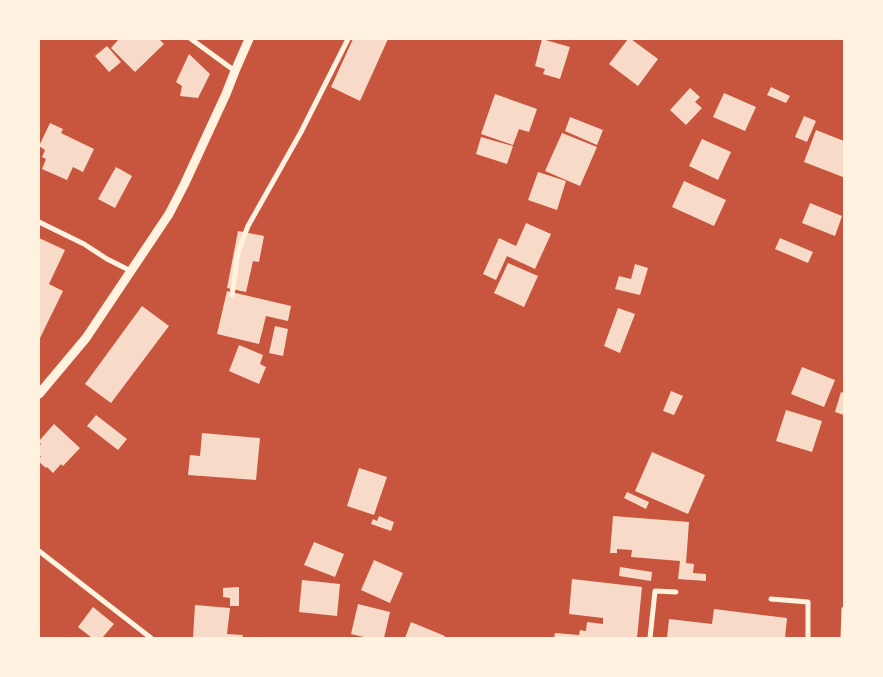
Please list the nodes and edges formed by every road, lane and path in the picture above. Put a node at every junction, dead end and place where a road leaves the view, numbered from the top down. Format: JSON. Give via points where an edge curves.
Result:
{"nodes":[{"id":1,"x":191,"y":39,"type":"edge"},
{"id":2,"x":249,"y":39,"type":"edge"},
{"id":3,"x":348,"y":39,"type":"edge"},
{"id":4,"x":235,"y":70,"type":"junction"},
{"id":5,"x":39,"y":222,"type":"edge"},
{"id":6,"x":132,"y":271,"type":"junction"},
{"id":7,"x":232,"y":294,"type":"dead end"},
{"id":8,"x":39,"y":394,"type":"edge"},
{"id":9,"x":39,"y":551,"type":"edge"},
{"id":10,"x":676,"y":592,"type":"dead end"},
{"id":11,"x":771,"y":599,"type":"dead end"},
{"id":12,"x":844,"y":609,"type":"edge"},
{"id":13,"x":151,"y":638,"type":"edge"},
{"id":14,"x":650,"y":638,"type":"edge"},
{"id":15,"x":808,"y":638,"type":"edge"},
{"id":16,"x":843,"y":638,"type":"edge"}],
"edges":[{"from":1,"to":4,"type":"street"},
{"from":2,"to":4,"type":"street"},
{"from":3,"to":7,"type":"street","via":[[248,226],[238,252]]},
{"from":4,"to":6,"type":"street","via":[[184,185]]},
{"from":5,"to":6,"type":"street"},
{"from":6,"to":8,"type":"street","via":[[86,338]]},
{"from":9,"to":13,"type":"street"},
{"from":10,"to":14,"type":"street","via":[[655,591]]},
{"from":11,"to":15,"type":"street","via":[[808,602]]},
{"from":12,"to":16,"type":"street"}]}
